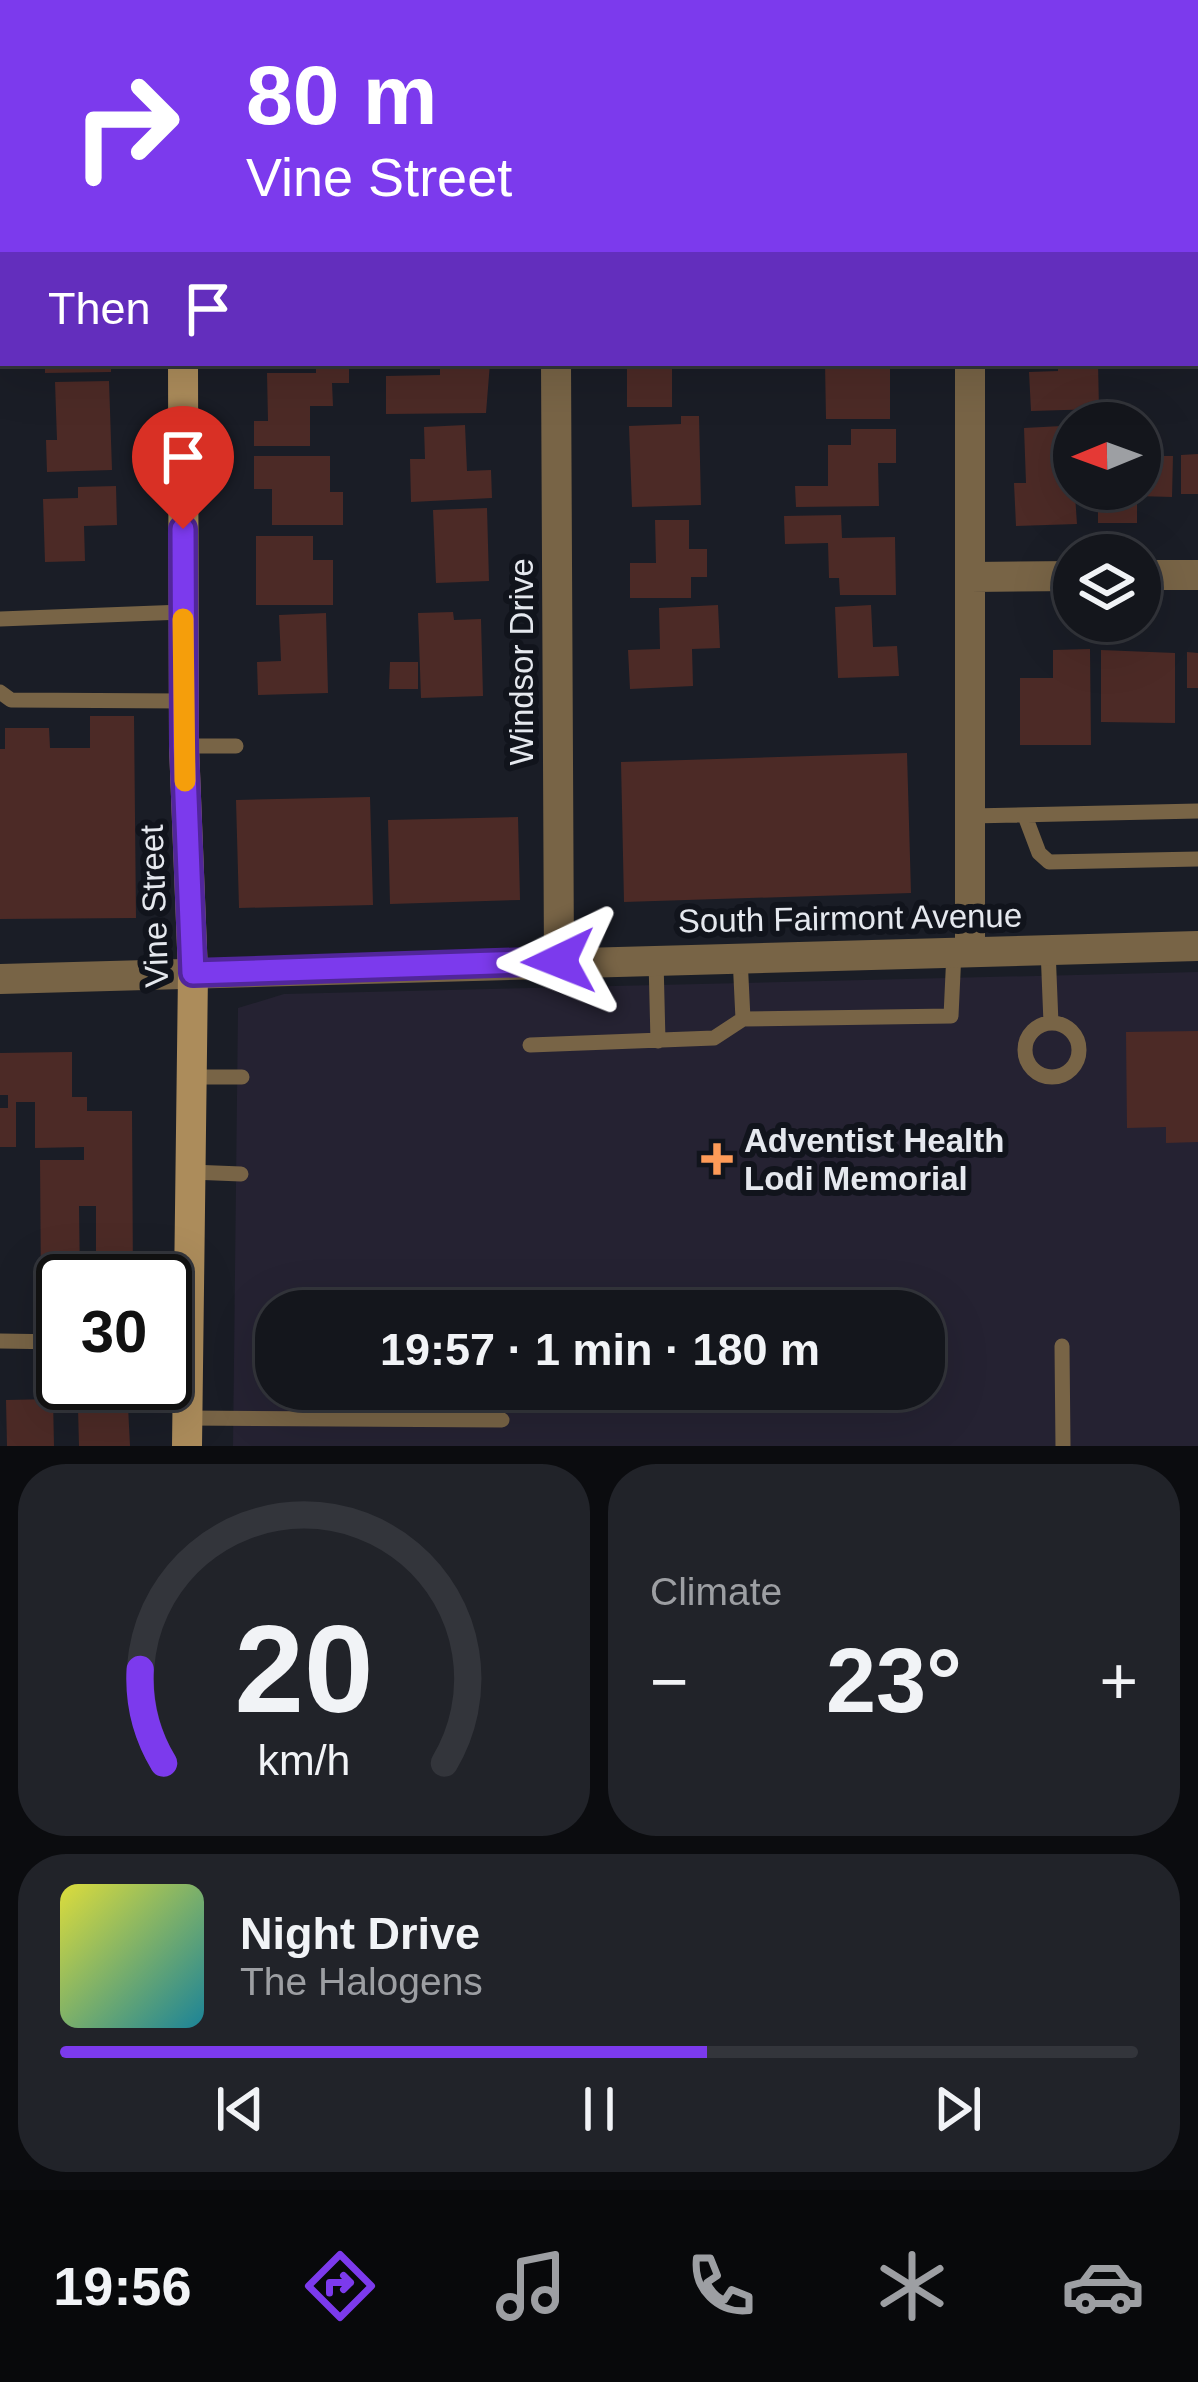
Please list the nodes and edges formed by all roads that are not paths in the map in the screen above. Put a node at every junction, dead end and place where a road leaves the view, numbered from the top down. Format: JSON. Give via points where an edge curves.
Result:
{"nodes":[{"id":1,"x":183,"y":366,"type":"edge"},
{"id":2,"x":556,"y":366,"type":"edge"},
{"id":3,"x":970,"y":366,"type":"edge"},
{"id":4,"x":1161,"y":575,"type":"edge"},
{"id":5,"x":1198,"y":575,"type":"edge"},
{"id":6,"x":1053,"y":576,"type":"edge"},
{"id":7,"x":971,"y":577,"type":"junction"},
{"id":8,"x":183,"y":612,"type":"junction"},
{"id":9,"x":0,"y":619,"type":"edge"},
{"id":10,"x":0,"y":692,"type":"edge"},
{"id":11,"x":184,"y":701,"type":"junction"},
{"id":12,"x":184,"y":746,"type":"junction"},
{"id":13,"x":236,"y":746,"type":"dead end"},
{"id":14,"x":1198,"y":811,"type":"edge"},
{"id":15,"x":970,"y":816,"type":"junction"},
{"id":16,"x":1024,"y":816,"type":"junction"},
{"id":17,"x":1198,"y":859,"type":"edge"},
{"id":18,"x":1198,"y":946,"type":"edge"},
{"id":19,"x":1048,"y":949,"type":"junction"},
{"id":20,"x":962,"y":951,"type":"junction"},
{"id":21,"x":740,"y":956,"type":"junction"},
{"id":22,"x":656,"y":958,"type":"junction"},
{"id":23,"x":559,"y":961,"type":"junction"},
{"id":24,"x":193,"y":973,"type":"junction"},
{"id":25,"x":0,"y":979,"type":"edge"},
{"id":26,"x":742,"y":1019,"type":"junction"},
{"id":27,"x":1051,"y":1023,"type":"junction"},
{"id":28,"x":658,"y":1040,"type":"junction"},
{"id":29,"x":530,"y":1045,"type":"dead end"},
{"id":30,"x":242,"y":1077,"type":"dead end"},
{"id":31,"x":1053,"y":1077,"type":"junction"},
{"id":32,"x":192,"y":1078,"type":"junction"},
{"id":33,"x":1053,"y":1098,"type":"dead end"},
{"id":34,"x":191,"y":1172,"type":"junction"},
{"id":35,"x":241,"y":1174,"type":"dead end"},
{"id":36,"x":184,"y":1254,"type":"edge"},
{"id":37,"x":0,"y":1341,"type":"edge"},
{"id":38,"x":36,"y":1342,"type":"edge"},
{"id":39,"x":1062,"y":1346,"type":"dead end"},
{"id":40,"x":502,"y":1420,"type":"dead end"},
{"id":41,"x":187,"y":1432,"type":"edge"},
{"id":42,"x":1063,"y":1446,"type":"edge"}],
"edges":[{"from":1,"to":8,"type":"street","name":"Vine Street"},
{"from":2,"to":23,"type":"street","name":"Windsor Drive"},
{"from":3,"to":7,"type":"street"},
{"from":4,"to":5,"type":"street"},
{"from":6,"to":7,"type":"street"},
{"from":7,"to":15,"type":"street"},
{"from":8,"to":9,"type":"lane"},
{"from":8,"to":11,"type":"street","name":"Vine Street"},
{"from":10,"to":11,"type":"lane","via":[[11,700]]},
{"from":11,"to":12,"type":"street","name":"Vine Street"},
{"from":12,"to":13,"type":"lane"},
{"from":12,"to":24,"type":"street","name":"Vine Street"},
{"from":14,"to":16,"type":"lane"},
{"from":15,"to":16,"type":"lane"},
{"from":15,"to":20,"type":"street"},
{"from":16,"to":17,"type":"lane","via":[[1049,862]]},
{"from":18,"to":19,"type":"street","name":"South Fairmont Avenue"},
{"from":19,"to":20,"type":"street","name":"South Fairmont Avenue"},
{"from":19,"to":27,"type":"lane"},
{"from":20,"to":21,"type":"street","name":"South Fairmont Avenue"},
{"from":20,"to":26,"type":"lane","via":[[951,1016]]},
{"from":21,"to":22,"type":"street","name":"South Fairmont Avenue"},
{"from":21,"to":26,"type":"lane"},
{"from":22,"to":23,"type":"street","name":"South Fairmont Avenue"},
{"from":22,"to":28,"type":"lane"},
{"from":23,"to":24,"type":"street","name":"South Fairmont Avenue"},
{"from":24,"to":25,"type":"street","name":"South Fairmont Avenue"},
{"from":24,"to":32,"type":"street","name":"Vine Street"},
{"from":26,"to":28,"type":"lane","via":[[714,1038]]},
{"from":27,"to":31,"type":"lane","via":[[1070,1030],[1078,1049],[1071,1069]]},
{"from":27,"to":31,"type":"lane","via":[[1032,1032],[1024,1051],[1034,1070]]},
{"from":28,"to":29,"type":"lane"},
{"from":30,"to":32,"type":"lane"},
{"from":31,"to":33,"type":"lane"},
{"from":32,"to":34,"type":"street","name":"Vine Street"},
{"from":34,"to":35,"type":"lane"},
{"from":34,"to":36,"type":"street","name":"Vine Street"},
{"from":37,"to":38,"type":"lane"},
{"from":39,"to":42,"type":"lane"},
{"from":40,"to":41,"type":"lane"}]}
